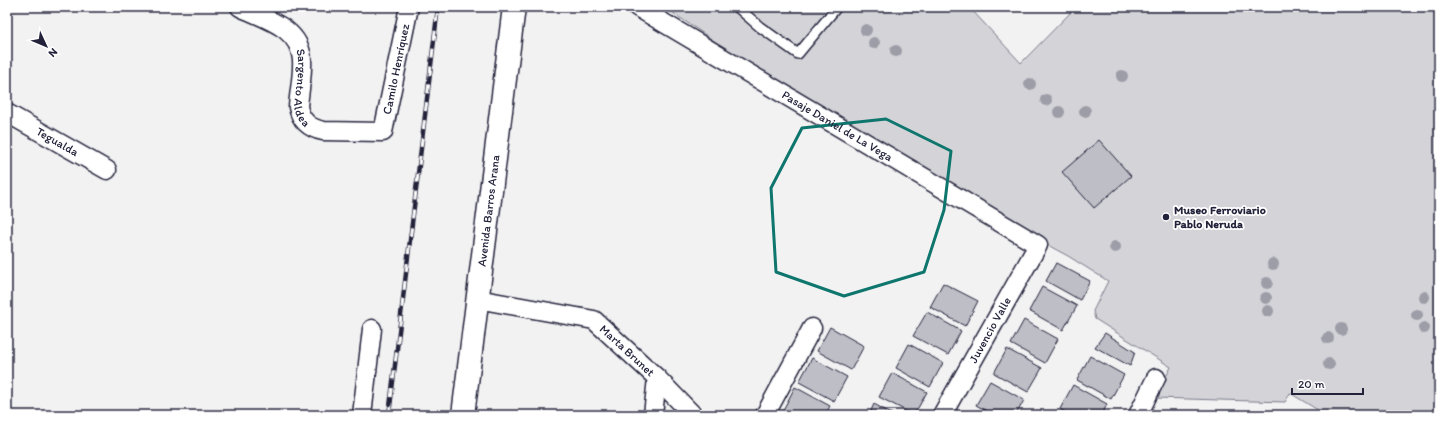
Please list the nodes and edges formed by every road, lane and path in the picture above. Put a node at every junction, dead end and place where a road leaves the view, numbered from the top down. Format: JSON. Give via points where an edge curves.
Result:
{"nodes":[{"id":1,"x":240,"y":7,"type":"edge"},
{"id":2,"x":409,"y":7,"type":"edge"},
{"id":3,"x":514,"y":7,"type":"edge"},
{"id":4,"x":637,"y":7,"type":"edge"},
{"id":5,"x":737,"y":7,"type":"edge"},
{"id":6,"x":837,"y":7,"type":"edge"},
{"id":7,"x":7,"y":113,"type":"edge"},
{"id":8,"x":383,"y":132,"type":"joint"},
{"id":9,"x":107,"y":170,"type":"dead end"},
{"id":10,"x":1038,"y":245,"type":"joint"},
{"id":11,"x":477,"y":299,"type":"junction"},
{"id":12,"x":812,"y":328,"type":"dead end"},
{"id":13,"x":372,"y":329,"type":"dead end"},
{"id":14,"x":657,"y":378,"type":"junction"},
{"id":15,"x":1156,"y":378,"type":"dead end"},
{"id":16,"x":362,"y":415,"type":"edge"},
{"id":17,"x":463,"y":415,"type":"edge"},
{"id":18,"x":653,"y":415,"type":"edge"},
{"id":19,"x":692,"y":415,"type":"edge"},
{"id":20,"x":765,"y":415,"type":"edge"},
{"id":21,"x":942,"y":415,"type":"edge"},
{"id":22,"x":1138,"y":415,"type":"edge"}],
"edges":[{"from":1,"to":8,"type":"street","name":"Sargento Aldea","via":[[280,26],[297,41],[302,61],[298,107],[307,124],[323,131]]},
{"from":2,"to":8,"type":"street","name":"Camilo Henríquez"},
{"from":3,"to":11,"type":"main road","name":"Avenida Barros Arana"},
{"from":4,"to":10,"type":"street","name":"Pasaje Daniel de La Vega"},
{"from":5,"to":6,"type":"lane","via":[[798,54]]},
{"from":7,"to":9,"type":"street","name":"Tegualda"},
{"from":10,"to":21,"type":"street","name":"Juvencio Valle"},
{"from":11,"to":14,"type":"street","name":"Marta Brunet","via":[[594,320]]},
{"from":11,"to":17,"type":"main road","name":"Avenida Barros Arana"},
{"from":12,"to":20,"type":"street"},
{"from":13,"to":16,"type":"street"},
{"from":14,"to":18,"type":"street"},
{"from":14,"to":19,"type":"street","name":"Marta Brunet"},
{"from":15,"to":22,"type":"street"}]}
